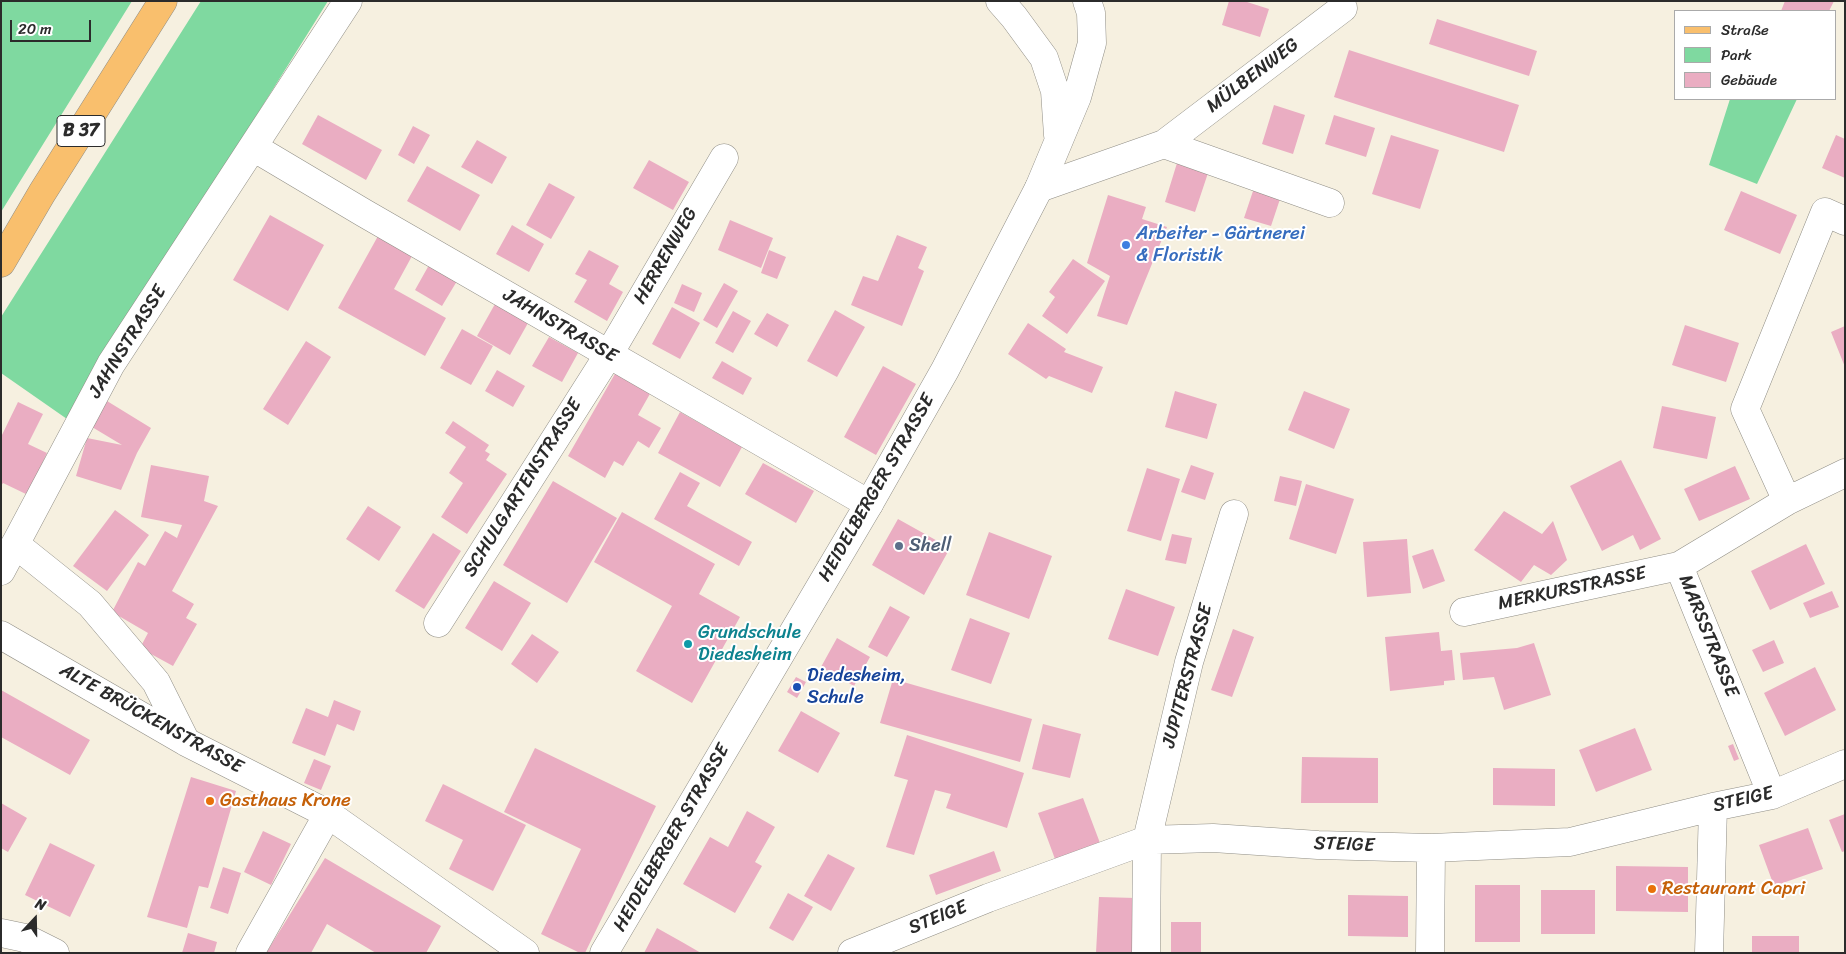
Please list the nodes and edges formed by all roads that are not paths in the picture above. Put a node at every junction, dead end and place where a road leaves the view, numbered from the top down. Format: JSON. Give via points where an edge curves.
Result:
{"nodes":[{"id":1,"x":163,"y":1,"type":"edge"},
{"id":2,"x":348,"y":1,"type":"edge"},
{"id":3,"x":1000,"y":1,"type":"edge"},
{"id":4,"x":1087,"y":1,"type":"edge"},
{"id":5,"x":1342,"y":8,"type":"dead end"},
{"id":6,"x":1059,"y":142,"type":"junction"},
{"id":7,"x":1164,"y":144,"type":"junction"},
{"id":8,"x":253,"y":146,"type":"junction"},
{"id":9,"x":724,"y":158,"type":"dead end"},
{"id":10,"x":1039,"y":188,"type":"junction"},
{"id":11,"x":1330,"y":202,"type":"dead end"},
{"id":12,"x":1845,"y":221,"type":"edge"},
{"id":13,"x":1,"y":263,"type":"edge"},
{"id":14,"x":609,"y":354,"type":"junction"},
{"id":15,"x":1845,"y":472,"type":"edge"},
{"id":16,"x":1787,"y":501,"type":"junction"},
{"id":17,"x":869,"y":504,"type":"junction"},
{"id":18,"x":1234,"y":514,"type":"dead end"},
{"id":19,"x":14,"y":544,"type":"junction"},
{"id":20,"x":1679,"y":566,"type":"junction"},
{"id":21,"x":1,"y":571,"type":"edge"},
{"id":22,"x":1464,"y":612,"type":"dead end"},
{"id":23,"x":438,"y":624,"type":"dead end"},
{"id":24,"x":1,"y":635,"type":"edge"},
{"id":25,"x":186,"y":742,"type":"junction"},
{"id":26,"x":1845,"y":764,"type":"edge"},
{"id":27,"x":1772,"y":795,"type":"junction"},
{"id":28,"x":1713,"y":807,"type":"junction"},
{"id":29,"x":328,"y":814,"type":"junction"},
{"id":30,"x":1147,"y":840,"type":"junction"},
{"id":31,"x":1432,"y":848,"type":"junction"},
{"id":32,"x":1,"y":933,"type":"edge"},
{"id":33,"x":55,"y":953,"type":"edge"},
{"id":34,"x":250,"y":953,"type":"edge"},
{"id":35,"x":525,"y":953,"type":"edge"},
{"id":36,"x":604,"y":953,"type":"edge"},
{"id":37,"x":852,"y":953,"type":"edge"},
{"id":38,"x":1146,"y":953,"type":"edge"},
{"id":39,"x":1430,"y":953,"type":"edge"},
{"id":40,"x":1709,"y":953,"type":"edge"}],
"edges":[{"from":1,"to":13,"type":"main road","number":"B 37"},
{"from":2,"to":8,"type":"street","name":"JAHNSTRASSE"},
{"from":3,"to":6,"type":"street","via":[[1044,58],[1055,91]]},
{"from":4,"to":6,"type":"street","name":"HEIDELBERGER STRASSE","via":[[1091,13],[1092,43],[1077,97]]},
{"from":5,"to":7,"type":"street","name":"MÜLBENWEG"},
{"from":6,"to":10,"type":"street","name":"HEIDELBERGER STRASSE"},
{"from":7,"to":10,"type":"street","name":"MÜLBENWEG"},
{"from":7,"to":11,"type":"street"},
{"from":8,"to":14,"type":"street","name":"JAHNSTRASSE"},
{"from":8,"to":19,"type":"street","name":"JAHNSTRASSE","via":[[111,364]]},
{"from":9,"to":14,"type":"street","name":"HERRENWEG"},
{"from":10,"to":17,"type":"street","name":"HEIDELBERGER STRASSE","via":[[945,370]]},
{"from":12,"to":16,"type":"street","via":[[1825,212],[1745,409]]},
{"from":14,"to":17,"type":"street","name":"JAHNSTRASSE"},
{"from":14,"to":23,"type":"street","name":"SCHULGARTENSTRASSE"},
{"from":15,"to":16,"type":"street","name":"MARSSTRASSE"},
{"from":16,"to":20,"type":"street","name":"MARSSTRASSE"},
{"from":17,"to":36,"type":"street","name":"HEIDELBERGER STRASSE"},
{"from":18,"to":30,"type":"street","name":"JUPITERSTRASSE","via":[[1189,662]]},
{"from":19,"to":21,"type":"street","name":"JAHNSTRASSE"},
{"from":19,"to":25,"type":"street","via":[[90,604],[156,682]]},
{"from":20,"to":22,"type":"street","name":"MERKURSTRASSE"},
{"from":20,"to":27,"type":"street","name":"MARSSTRASSE"},
{"from":24,"to":25,"type":"street","name":"ALTE BRÜCKENSTRASSE"},
{"from":25,"to":29,"type":"street","name":"ALTE BRÜCKENSTRASSE"},
{"from":26,"to":27,"type":"street","name":"STEIGE"},
{"from":27,"to":28,"type":"street","name":"STEIGE"},
{"from":28,"to":31,"type":"street","name":"STEIGE","via":[[1570,842]]},
{"from":28,"to":40,"type":"street"},
{"from":29,"to":34,"type":"street"},
{"from":29,"to":35,"type":"street","name":"ALTE BRÜCKENSTRASSE"},
{"from":30,"to":31,"type":"street","name":"STEIGE","via":[[1213,838]]},
{"from":30,"to":37,"type":"street","name":"STEIGE","via":[[988,898]]},
{"from":30,"to":38,"type":"street","name":"JUPITERSTRASSE"},
{"from":31,"to":39,"type":"street"},
{"from":32,"to":33,"type":"street","via":[[25,938]]}]}
